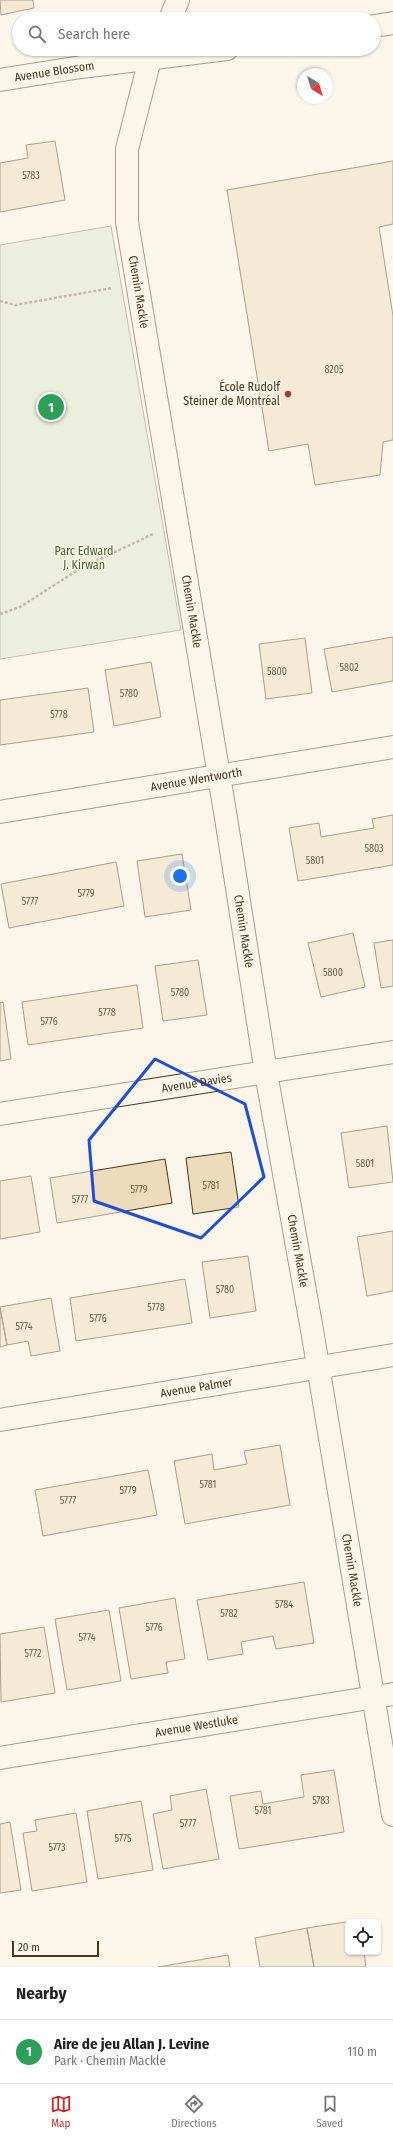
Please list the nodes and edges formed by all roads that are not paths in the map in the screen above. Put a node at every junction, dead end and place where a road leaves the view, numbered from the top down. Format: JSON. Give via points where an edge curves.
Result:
{"nodes":[{"id":1,"x":178,"y":0,"type":"edge"},
{"id":2,"x":173,"y":12,"type":"edge"},
{"id":3,"x":393,"y":23,"type":"edge"},
{"id":4,"x":381,"y":25,"type":"edge"},
{"id":5,"x":141,"y":56,"type":"edge"},
{"id":6,"x":152,"y":56,"type":"edge"},
{"id":7,"x":0,"y":80,"type":"edge"},
{"id":8,"x":393,"y":747,"type":"edge"},
{"id":9,"x":219,"y":776,"type":"junction"},
{"id":10,"x":0,"y":812,"type":"edge"},
{"id":11,"x":393,"y":1052,"type":"edge"},
{"id":12,"x":266,"y":1073,"type":"junction"},
{"id":13,"x":0,"y":1114,"type":"edge"},
{"id":14,"x":393,"y":1355,"type":"edge"},
{"id":15,"x":318,"y":1368,"type":"junction"},
{"id":16,"x":0,"y":1420,"type":"edge"},
{"id":17,"x":383,"y":1696,"type":"edge"},
{"id":18,"x":0,"y":1758,"type":"edge"},
{"id":19,"x":393,"y":1815,"type":"edge"}],
"edges":[{"from":1,"to":2,"type":"street"},
{"from":3,"to":4,"type":"street"},
{"from":5,"to":7,"type":"street","name":"Avenue Blossom"},
{"from":6,"to":9,"type":"street","name":"Chemin Mackle","via":[[126,149],[127,222]]},
{"from":8,"to":9,"type":"street","name":"Avenue Wentworth"},
{"from":9,"to":10,"type":"street","name":"Avenue Wentworth"},
{"from":9,"to":12,"type":"street","name":"Chemin Mackle"},
{"from":11,"to":12,"type":"street","name":"Avenue Davies"},
{"from":12,"to":13,"type":"street","name":"Avenue Davies","via":[[224,1077]]},
{"from":12,"to":15,"type":"street","name":"Chemin Mackle"},
{"from":14,"to":15,"type":"street","name":"Avenue Palmer"},
{"from":15,"to":16,"type":"street","name":"Avenue Palmer"},
{"from":15,"to":17,"type":"street","name":"Chemin Mackle"},
{"from":17,"to":18,"type":"street","name":"Avenue Westluke"},
{"from":17,"to":19,"type":"street","name":"Chemin Mackle"}]}
